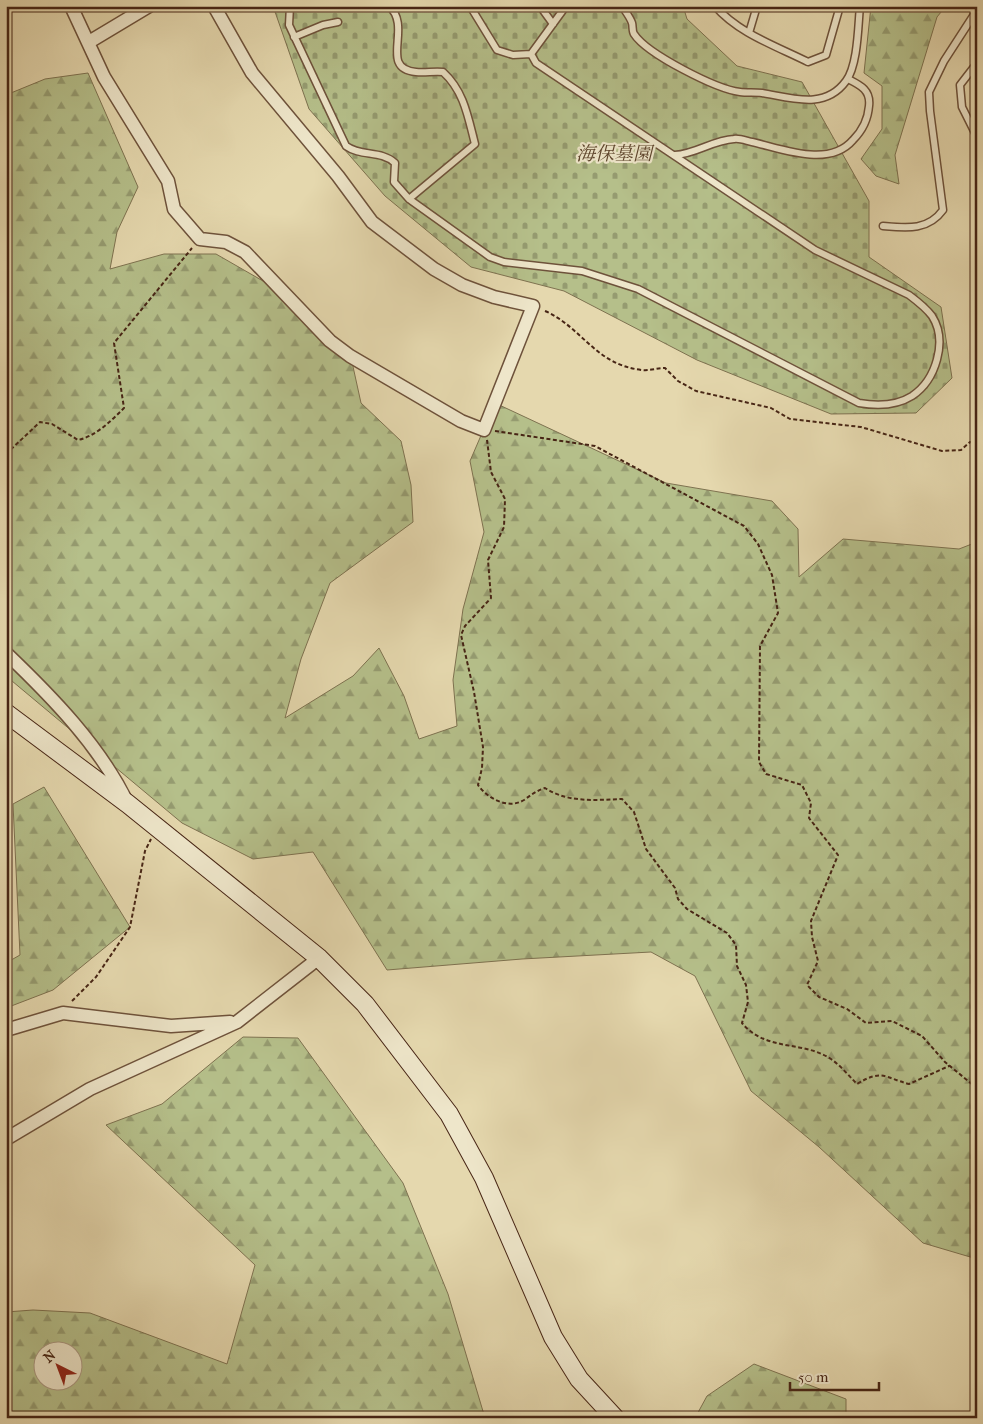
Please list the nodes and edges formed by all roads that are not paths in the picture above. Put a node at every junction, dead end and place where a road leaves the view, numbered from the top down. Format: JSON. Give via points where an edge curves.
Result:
{"nodes":[{"id":1,"x":72,"y":6,"type":"edge"},
{"id":2,"x":149,"y":6,"type":"edge"},
{"id":3,"x":214,"y":6,"type":"edge"},
{"id":4,"x":290,"y":6,"type":"edge"},
{"id":5,"x":389,"y":6,"type":"edge"},
{"id":6,"x":470,"y":6,"type":"edge"},
{"id":7,"x":540,"y":6,"type":"edge"},
{"id":8,"x":566,"y":6,"type":"edge"},
{"id":9,"x":622,"y":6,"type":"edge"},
{"id":10,"x":715,"y":6,"type":"edge"},
{"id":11,"x":758,"y":6,"type":"edge"},
{"id":12,"x":840,"y":6,"type":"edge"},
{"id":13,"x":860,"y":6,"type":"edge"},
{"id":14,"x":977,"y":10,"type":"edge"},
{"id":15,"x":338,"y":22,"type":"dead end"},
{"id":16,"x":553,"y":24,"type":"junction"},
{"id":17,"x":749,"y":33,"type":"junction"},
{"id":18,"x":294,"y":37,"type":"junction"},
{"id":19,"x":89,"y":42,"type":"junction"},
{"id":20,"x":531,"y":54,"type":"junction"},
{"id":21,"x":977,"y":63,"type":"edge"},
{"id":22,"x":848,"y":79,"type":"junction"},
{"id":23,"x":977,"y":137,"type":"edge"},
{"id":24,"x":675,"y":155,"type":"junction"},
{"id":25,"x":408,"y":199,"type":"junction"},
{"id":26,"x":883,"y":226,"type":"dead end"},
{"id":27,"x":6,"y":653,"type":"edge"},
{"id":28,"x":6,"y":713,"type":"edge"},
{"id":29,"x":128,"y":804,"type":"junction"},
{"id":30,"x":319,"y":958,"type":"junction"},
{"id":31,"x":237,"y":1022,"type":"junction"},
{"id":32,"x":6,"y":1030,"type":"edge"},
{"id":33,"x":6,"y":1139,"type":"edge"},
{"id":34,"x":615,"y":1418,"type":"edge"}],
"edges":[{"from":1,"to":19,"type":"street"},
{"from":2,"to":19,"type":"street"},
{"from":3,"to":19,"type":"street","via":[[252,73],[372,222],[434,269],[462,285],[533,306],[484,430],[461,421],[350,356],[330,341],[245,252],[226,242],[200,239],[174,210],[168,181],[104,77]]},
{"from":4,"to":18,"type":"lane","via":[[288,25]]},
{"from":5,"to":25,"type":"lane","via":[[397,13],[399,22],[395,58],[398,64],[415,72],[443,72],[453,81],[462,94],[475,144]]},
{"from":6,"to":20,"type":"lane","via":[[497,50],[513,55]]},
{"from":7,"to":16,"type":"lane"},
{"from":8,"to":16,"type":"lane"},
{"from":9,"to":22,"type":"lane","via":[[634,33],[658,54],[711,84],[739,92],[806,101],[837,92]]},
{"from":10,"to":17,"type":"lane","via":[[726,19]]},
{"from":11,"to":17,"type":"lane"},
{"from":12,"to":17,"type":"lane","via":[[826,55],[808,62]]},
{"from":13,"to":22,"type":"lane"},
{"from":14,"to":26,"type":"lane","via":[[944,61],[929,92],[943,210],[938,218],[915,228]]},
{"from":15,"to":18,"type":"lane"},
{"from":16,"to":20,"type":"lane"},
{"from":18,"to":25,"type":"lane","via":[[346,146],[353,151],[387,156],[395,163],[394,182]]},
{"from":20,"to":24,"type":"lane","via":[[536,63]]},
{"from":21,"to":23,"type":"lane","via":[[960,84],[962,106]]},
{"from":22,"to":24,"type":"lane","via":[[862,86],[868,94],[869,105],[859,134],[841,152],[816,155],[734,138],[695,152]]},
{"from":24,"to":25,"type":"lane","via":[[815,250],[909,295],[923,306],[933,317],[940,345],[938,359],[912,396],[876,406],[859,403],[638,289],[582,271],[504,262],[490,257]]},
{"from":27,"to":29,"type":"street","via":[[41,686],[89,742],[113,774]]},
{"from":28,"to":29,"type":"street"},
{"from":29,"to":30,"type":"street"},
{"from":30,"to":31,"type":"street"},
{"from":30,"to":34,"type":"street","via":[[365,1004],[449,1114],[484,1178],[553,1337],[579,1379]]},
{"from":31,"to":32,"type":"street","via":[[171,1026],[63,1012]]},
{"from":31,"to":33,"type":"street","via":[[90,1089]]}]}
